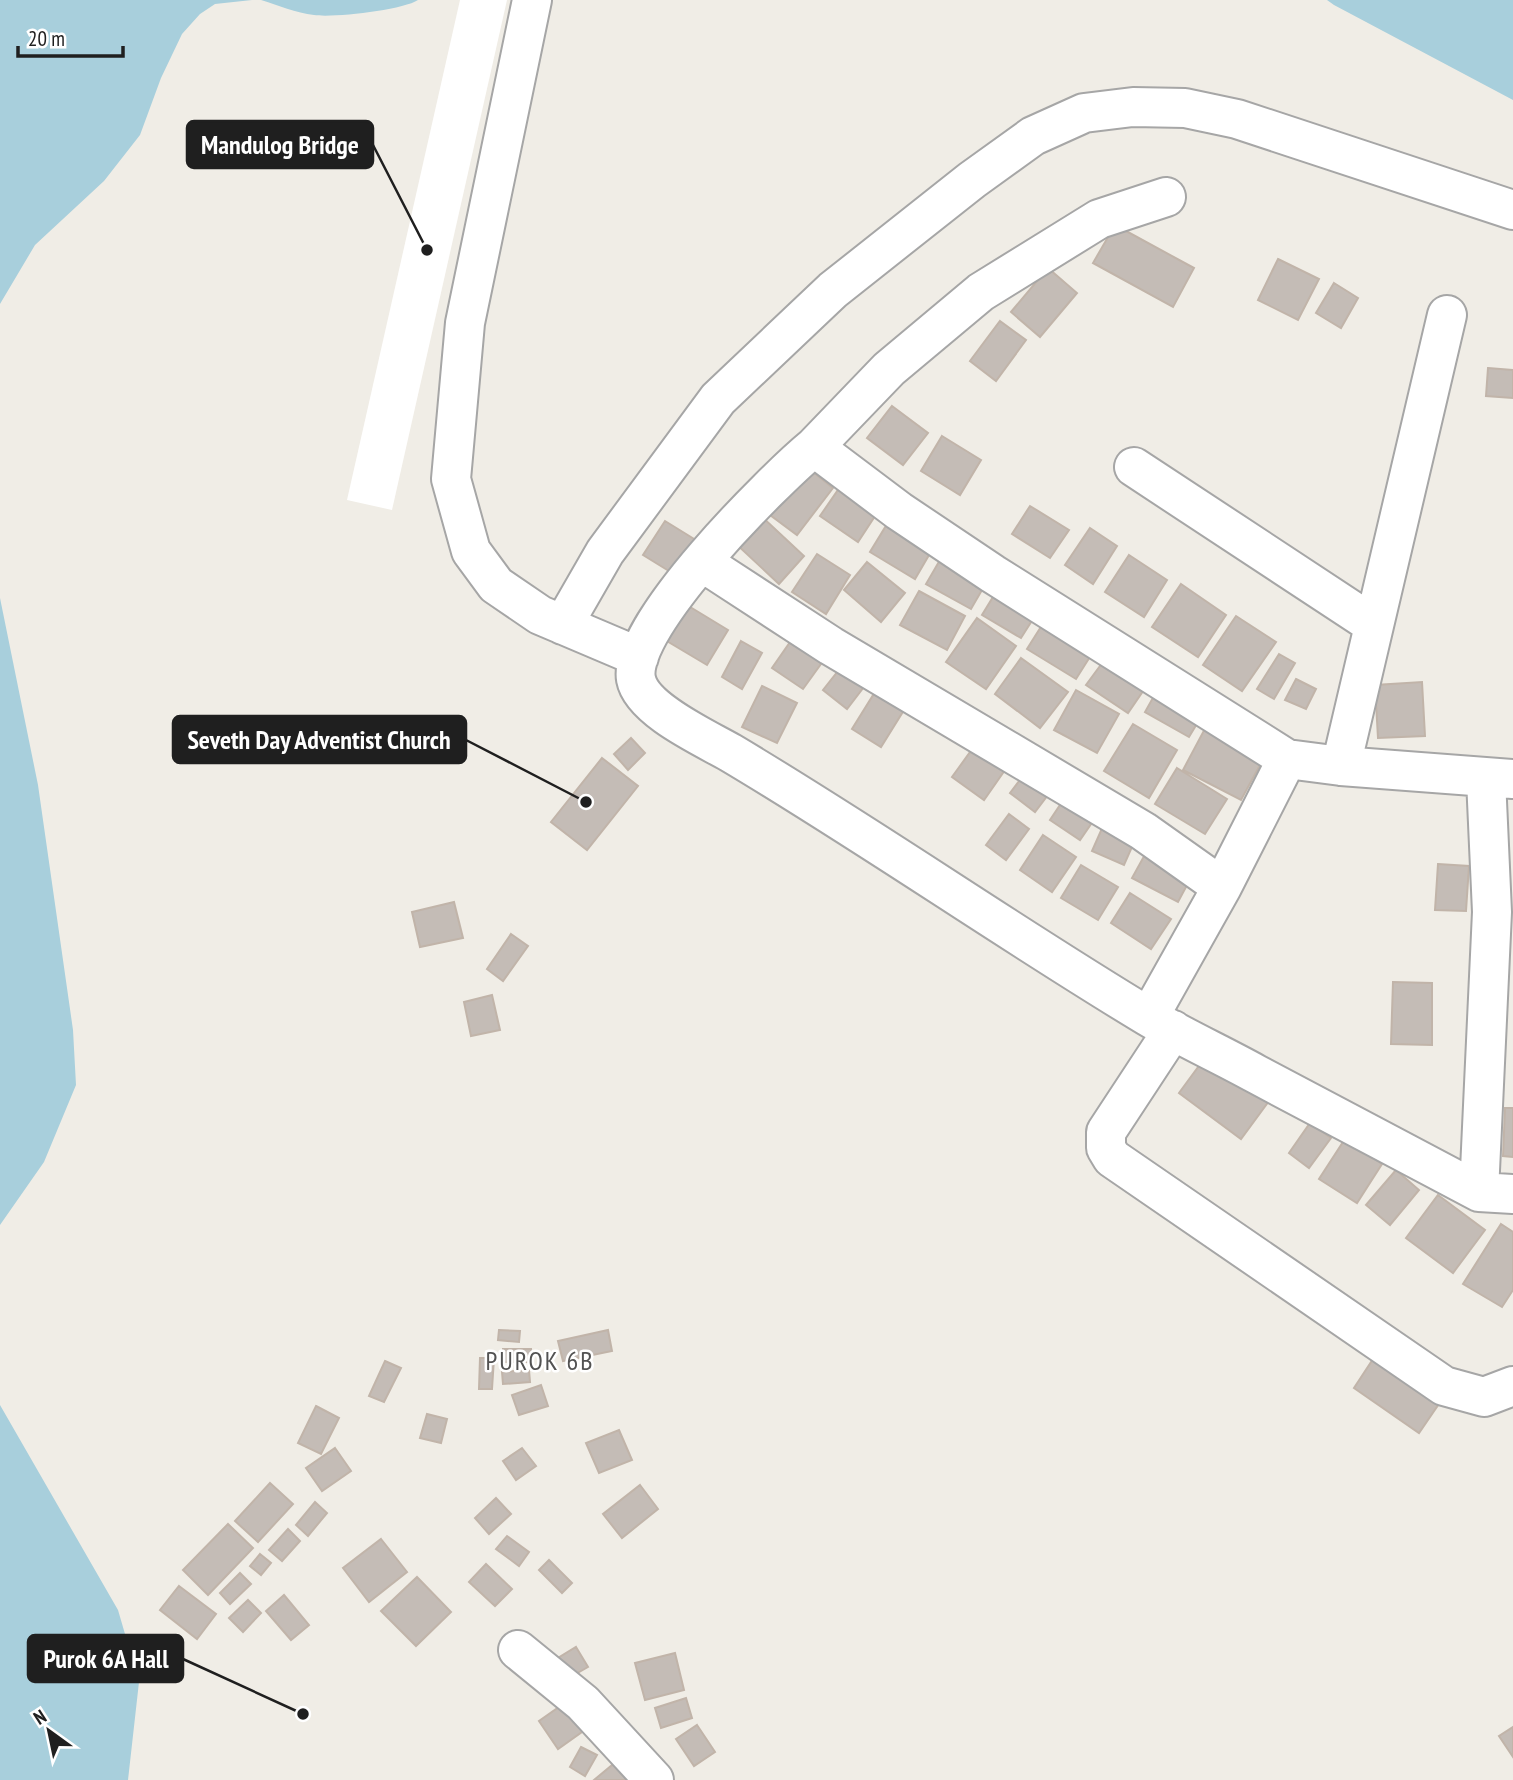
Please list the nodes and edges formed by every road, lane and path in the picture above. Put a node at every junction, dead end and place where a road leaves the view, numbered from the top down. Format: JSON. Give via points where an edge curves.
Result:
{"nodes":[{"id":1,"x":532,"y":0,"type":"edge"},
{"id":2,"x":1166,"y":197,"type":"dead end"},
{"id":3,"x":1513,"y":210,"type":"edge"},
{"id":4,"x":1447,"y":315,"type":"dead end"},
{"id":5,"x":814,"y":447,"type":"junction"},
{"id":6,"x":1134,"y":467,"type":"dead end"},
{"id":7,"x":702,"y":562,"type":"junction"},
{"id":8,"x":563,"y":625,"type":"junction"},
{"id":9,"x":1374,"y":625,"type":"junction"},
{"id":10,"x":639,"y":657,"type":"junction"},
{"id":11,"x":1287,"y":759,"type":"junction"},
{"id":12,"x":1341,"y":766,"type":"junction"},
{"id":13,"x":1500,"y":779,"type":"edge"},
{"id":14,"x":1222,"y":887,"type":"junction"},
{"id":15,"x":1503,"y":913,"type":"edge"},
{"id":16,"x":1161,"y":1023,"type":"junction"},
{"id":17,"x":1499,"y":1046,"type":"edge"},
{"id":18,"x":1496,"y":1193,"type":"edge"},
{"id":19,"x":1513,"y":1386,"type":"edge"},
{"id":20,"x":517,"y":1650,"type":"dead end"},
{"id":21,"x":654,"y":1780,"type":"edge"}],
"edges":[{"from":1,"to":8,"type":"street","via":[[465,323],[451,480],[471,551],[496,585]]},
{"from":2,"to":5,"type":"street","via":[[1099,219],[981,292],[888,369]]},
{"from":3,"to":8,"type":"street","via":[[1237,119],[1185,108],[1133,107],[1084,113],[1033,136],[962,188],[833,290],[718,399],[605,552]]},
{"from":4,"to":9,"type":"street"},
{"from":5,"to":7,"type":"street","via":[[768,489]]},
{"from":5,"to":11,"type":"street","via":[[993,574]]},
{"from":6,"to":9,"type":"street"},
{"from":7,"to":10,"type":"street","via":[[656,621]]},
{"from":7,"to":14,"type":"street","via":[[831,646],[1143,831]]},
{"from":8,"to":10,"type":"street"},
{"from":9,"to":12,"type":"street"},
{"from":10,"to":16,"type":"street","via":[[637,684],[667,716]]},
{"from":11,"to":12,"type":"street"},
{"from":11,"to":14,"type":"street"},
{"from":12,"to":13,"type":"street"},
{"from":13,"to":15,"type":"street"},
{"from":14,"to":16,"type":"street"},
{"from":15,"to":17,"type":"street"},
{"from":16,"to":18,"type":"street"},
{"from":16,"to":19,"type":"street","via":[[1106,1132],[1106,1147],[1112,1157],[1444,1386],[1485,1397]]},
{"from":17,"to":18,"type":"street"},
{"from":20,"to":21,"type":"street","via":[[583,1703]]}]}
